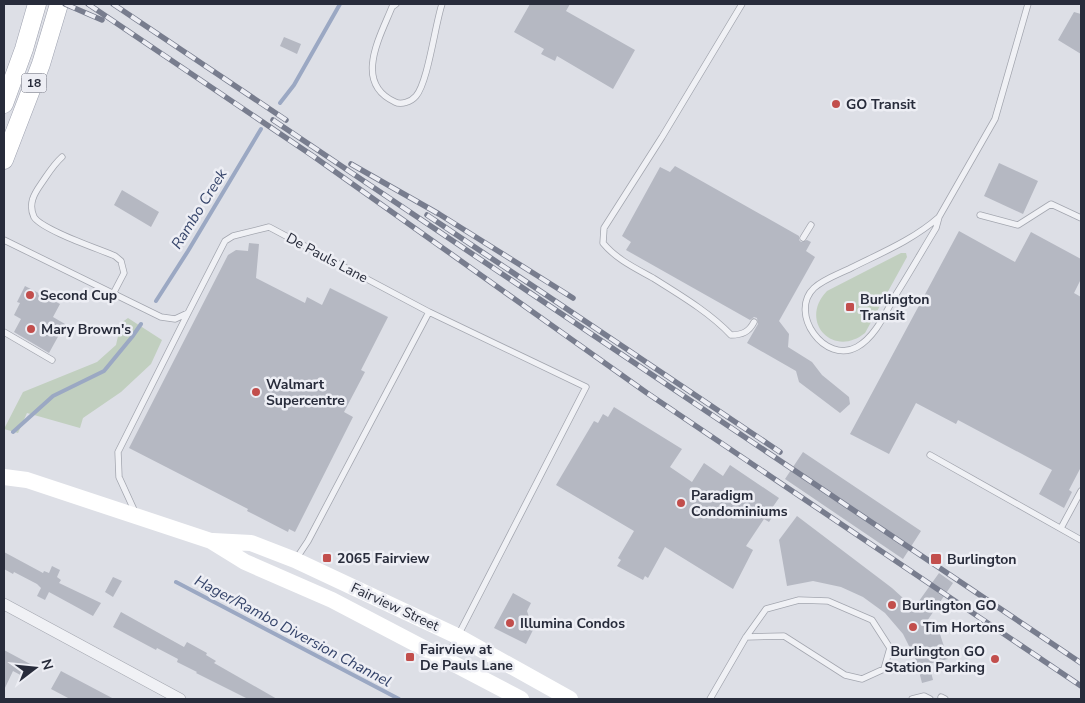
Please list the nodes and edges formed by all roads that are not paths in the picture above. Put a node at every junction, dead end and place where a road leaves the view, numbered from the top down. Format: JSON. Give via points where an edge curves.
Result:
{"nodes":[{"id":1,"x":37,"y":4,"type":"edge"},
{"id":2,"x":59,"y":4,"type":"edge"},
{"id":3,"x":396,"y":4,"type":"edge"},
{"id":4,"x":442,"y":4,"type":"edge"},
{"id":5,"x":742,"y":4,"type":"edge"},
{"id":6,"x":1028,"y":4,"type":"edge"},
{"id":7,"x":4,"y":104,"type":"edge"},
{"id":8,"x":62,"y":156,"type":"dead end"},
{"id":9,"x":4,"y":160,"type":"edge"},
{"id":10,"x":980,"y":215,"type":"dead end"},
{"id":11,"x":940,"y":218,"type":"junction"},
{"id":12,"x":1081,"y":218,"type":"edge"},
{"id":13,"x":811,"y":225,"type":"dead end"},
{"id":14,"x":804,"y":238,"type":"dead end"},
{"id":15,"x":4,"y":240,"type":"edge"},
{"id":16,"x":113,"y":294,"type":"junction"},
{"id":17,"x":429,"y":312,"type":"junction"},
{"id":18,"x":188,"y":313,"type":"junction"},
{"id":19,"x":754,"y":322,"type":"dead end"},
{"id":20,"x":4,"y":332,"type":"edge"},
{"id":21,"x":52,"y":360,"type":"dead end"},
{"id":22,"x":930,"y":455,"type":"dead end"},
{"id":23,"x":4,"y":465,"type":"edge"},
{"id":24,"x":4,"y":477,"type":"edge"},
{"id":25,"x":27,"y":480,"type":"junction"},
{"id":26,"x":1081,"y":491,"type":"edge"},
{"id":27,"x":137,"y":516,"type":"junction"},
{"id":28,"x":1061,"y":528,"type":"junction"},
{"id":29,"x":1081,"y":540,"type":"edge"},
{"id":30,"x":211,"y":541,"type":"junction"},
{"id":31,"x":295,"y":560,"type":"junction"},
{"id":32,"x":4,"y":604,"type":"edge"},
{"id":33,"x":457,"y":636,"type":"junction"},
{"id":34,"x":746,"y":637,"type":"junction"},
{"id":35,"x":446,"y":659,"type":"junction"},
{"id":36,"x":180,"y":699,"type":"edge"},
{"id":37,"x":520,"y":699,"type":"edge"},
{"id":38,"x":570,"y":699,"type":"edge"},
{"id":39,"x":710,"y":699,"type":"edge"},
{"id":40,"x":912,"y":699,"type":"edge"},
{"id":41,"x":930,"y":699,"type":"edge"}],
"edges":[{"from":1,"to":7,"type":"main road","number":"18"},
{"from":2,"to":9,"type":"main road","number":"18","via":[[41,64]]},
{"from":3,"to":4,"type":"lane","via":[[376,45],[373,80],[380,92],[396,102],[405,103],[415,98],[423,83]]},
{"from":5,"to":19,"type":"lane","via":[[604,228],[603,243],[612,254],[672,290],[731,335],[741,335]]},
{"from":6,"to":11,"type":"lane","via":[[995,119]]},
{"from":8,"to":16,"type":"lane","via":[[33,196],[34,216],[44,226],[122,261],[124,273]]},
{"from":10,"to":12,"type":"lane","via":[[1018,225],[1051,204]]},
{"from":11,"to":11,"type":"lane","via":[[912,238],[813,289],[808,296],[806,313],[812,332],[819,340],[834,349],[851,350],[875,331]]},
{"from":13,"to":14,"type":"lane"},
{"from":15,"to":16,"type":"lane"},
{"from":16,"to":18,"type":"lane","via":[[168,319]]},
{"from":17,"to":18,"type":"lane","name":"De Pauls Lane","via":[[269,227],[233,236],[226,241]]},
{"from":17,"to":31,"type":"lane"},
{"from":17,"to":33,"type":"lane","name":"De Pauls Lane","via":[[586,387]]},
{"from":18,"to":27,"type":"lane","name":"De Pauls Lane","via":[[118,452],[119,477]]},
{"from":20,"to":21,"type":"lane"},
{"from":22,"to":28,"type":"lane"},
{"from":23,"to":25,"type":"main road","name":"Fairview Street"},
{"from":24,"to":25,"type":"main road","name":"Fairview Street"},
{"from":25,"to":27,"type":"main road","name":"Fairview Street"},
{"from":26,"to":28,"type":"lane"},
{"from":27,"to":30,"type":"main road","name":"Fairview Street"},
{"from":28,"to":29,"type":"lane"},
{"from":30,"to":31,"type":"main road","name":"Fairview Street","via":[[252,543]]},
{"from":30,"to":35,"type":"main road","name":"Fairview Street","via":[[245,562],[332,600]]},
{"from":31,"to":33,"type":"main road","name":"Fairview Street"},
{"from":32,"to":36,"type":"street"},
{"from":33,"to":35,"type":"lane"},
{"from":33,"to":38,"type":"main road","name":"Fairview Street"},
{"from":34,"to":34,"type":"lane","via":[[784,636],[845,675],[862,679],[884,669],[890,648],[872,620],[828,601],[799,600],[766,609]]},
{"from":34,"to":39,"type":"lane"},
{"from":35,"to":37,"type":"main road","name":"Fairview Street"},
{"from":40,"to":41,"type":"lane","via":[[924,696]]}]}
